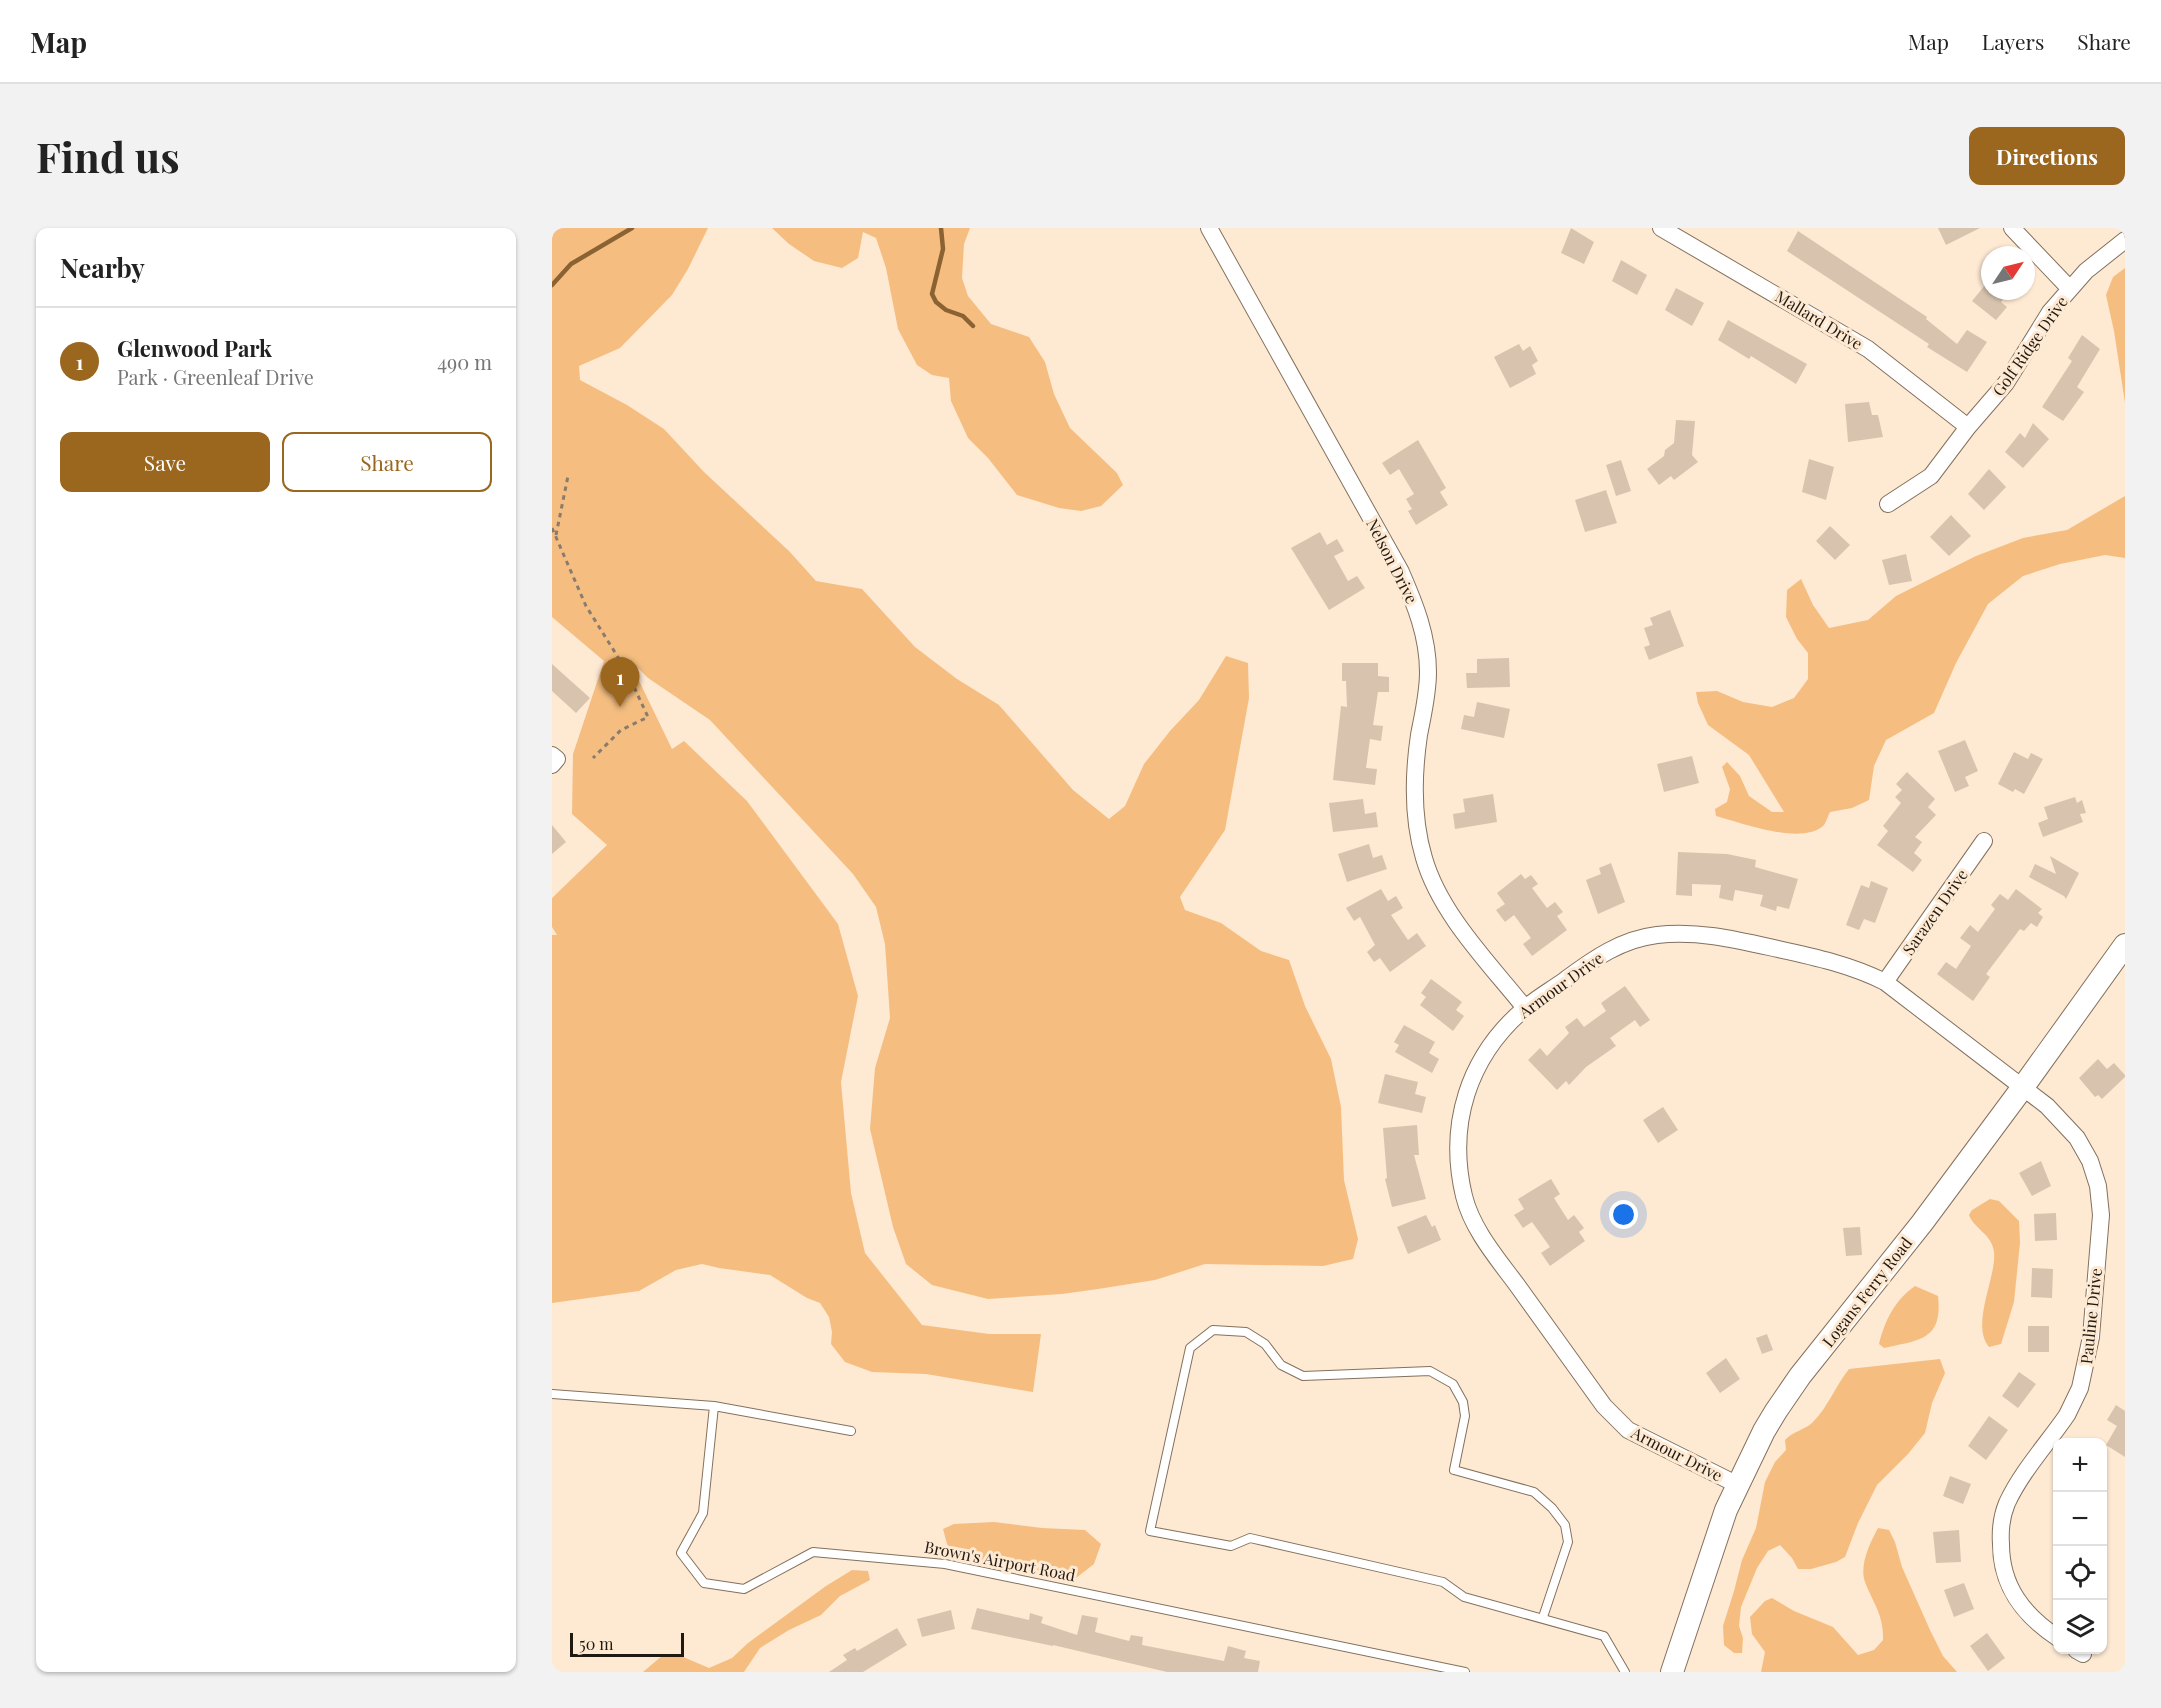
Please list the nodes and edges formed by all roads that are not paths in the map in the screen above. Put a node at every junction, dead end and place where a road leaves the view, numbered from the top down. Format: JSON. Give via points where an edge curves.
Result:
{"nodes":[{"id":1,"x":1209,"y":228,"type":"edge"},
{"id":2,"x":1661,"y":228,"type":"edge"},
{"id":3,"x":2013,"y":228,"type":"edge"},
{"id":4,"x":1679,"y":232,"type":"edge"},
{"id":5,"x":2125,"y":240,"type":"edge"},
{"id":6,"x":2070,"y":289,"type":"junction"},
{"id":7,"x":1968,"y":427,"type":"junction"},
{"id":8,"x":1888,"y":504,"type":"dead end"},
{"id":9,"x":1984,"y":842,"type":"dead end"},
{"id":10,"x":2125,"y":945,"type":"edge"},
{"id":11,"x":1885,"y":982,"type":"junction"},
{"id":12,"x":1525,"y":1008,"type":"junction"},
{"id":13,"x":2023,"y":1087,"type":"junction"},
{"id":14,"x":552,"y":1394,"type":"edge"},
{"id":15,"x":714,"y":1406,"type":"junction"},
{"id":16,"x":851,"y":1431,"type":"dead end"},
{"id":17,"x":1738,"y":1485,"type":"junction"},
{"id":18,"x":1543,"y":1617,"type":"junction"},
{"id":19,"x":2053,"y":1634,"type":"edge"},
{"id":20,"x":1465,"y":1672,"type":"edge"},
{"id":21,"x":1625,"y":1672,"type":"edge"},
{"id":22,"x":1672,"y":1672,"type":"edge"}],
"edges":[{"from":1,"to":12,"type":"street","name":"Nelson Drive","via":[[1401,572],[1417,609],[1428,672],[1415,776],[1416,822],[1422,851],[1430,877],[1449,912]]},
{"from":2,"to":4,"type":"street","name":"Mallard Drive"},
{"from":3,"to":6,"type":"street"},
{"from":4,"to":7,"type":"street","name":"Mallard Drive","via":[[1868,349]]},
{"from":5,"to":6,"type":"street","name":"Golf Ridge Drive"},
{"from":6,"to":7,"type":"street","name":"Golf Ridge Drive","via":[[2050,312],[2006,383]]},
{"from":7,"to":8,"type":"street","name":"Golf Ridge Drive","via":[[1931,476]]},
{"from":9,"to":11,"type":"street","name":"Sarazen Drive"},
{"from":10,"to":13,"type":"street","name":"Logans Ferry Road"},
{"from":11,"to":12,"type":"street","name":"Armour Drive","via":[[1830,961],[1711,935],[1670,934],[1647,936],[1609,950]]},
{"from":11,"to":13,"type":"street","name":"Armour Drive"},
{"from":12,"to":17,"type":"street","name":"Armour Drive","via":[[1488,1048],[1463,1101],[1457,1150],[1468,1210],[1483,1238],[1614,1418],[1644,1439]]},
{"from":13,"to":17,"type":"street","name":"Logans Ferry Road","via":[[1787,1394]]},
{"from":13,"to":19,"type":"street","name":"Pauline Drive","via":[[2078,1138],[2095,1174],[2101,1215],[2085,1370],[2067,1415],[2008,1502],[2001,1529],[2002,1561],[2012,1593],[2038,1624]]},
{"from":14,"to":15,"type":"lane"},
{"from":15,"to":16,"type":"lane"},
{"from":15,"to":20,"type":"lane","name":"Brown's Airport Road","via":[[703,1513],[681,1553],[704,1583],[744,1589],[813,1552],[945,1564]]},
{"from":17,"to":22,"type":"street","name":"Logans Ferry Road"},
{"from":18,"to":18,"type":"lane","via":[[1464,1596],[1443,1582],[1250,1538],[1231,1546],[1150,1531],[1190,1348],[1213,1330],[1246,1332],[1265,1344],[1281,1365],[1303,1376],[1430,1371],[1453,1384],[1463,1402],[1465,1416],[1454,1470],[1534,1492],[1565,1526],[1568,1542]]},
{"from":18,"to":21,"type":"lane","via":[[1604,1636]]}]}
